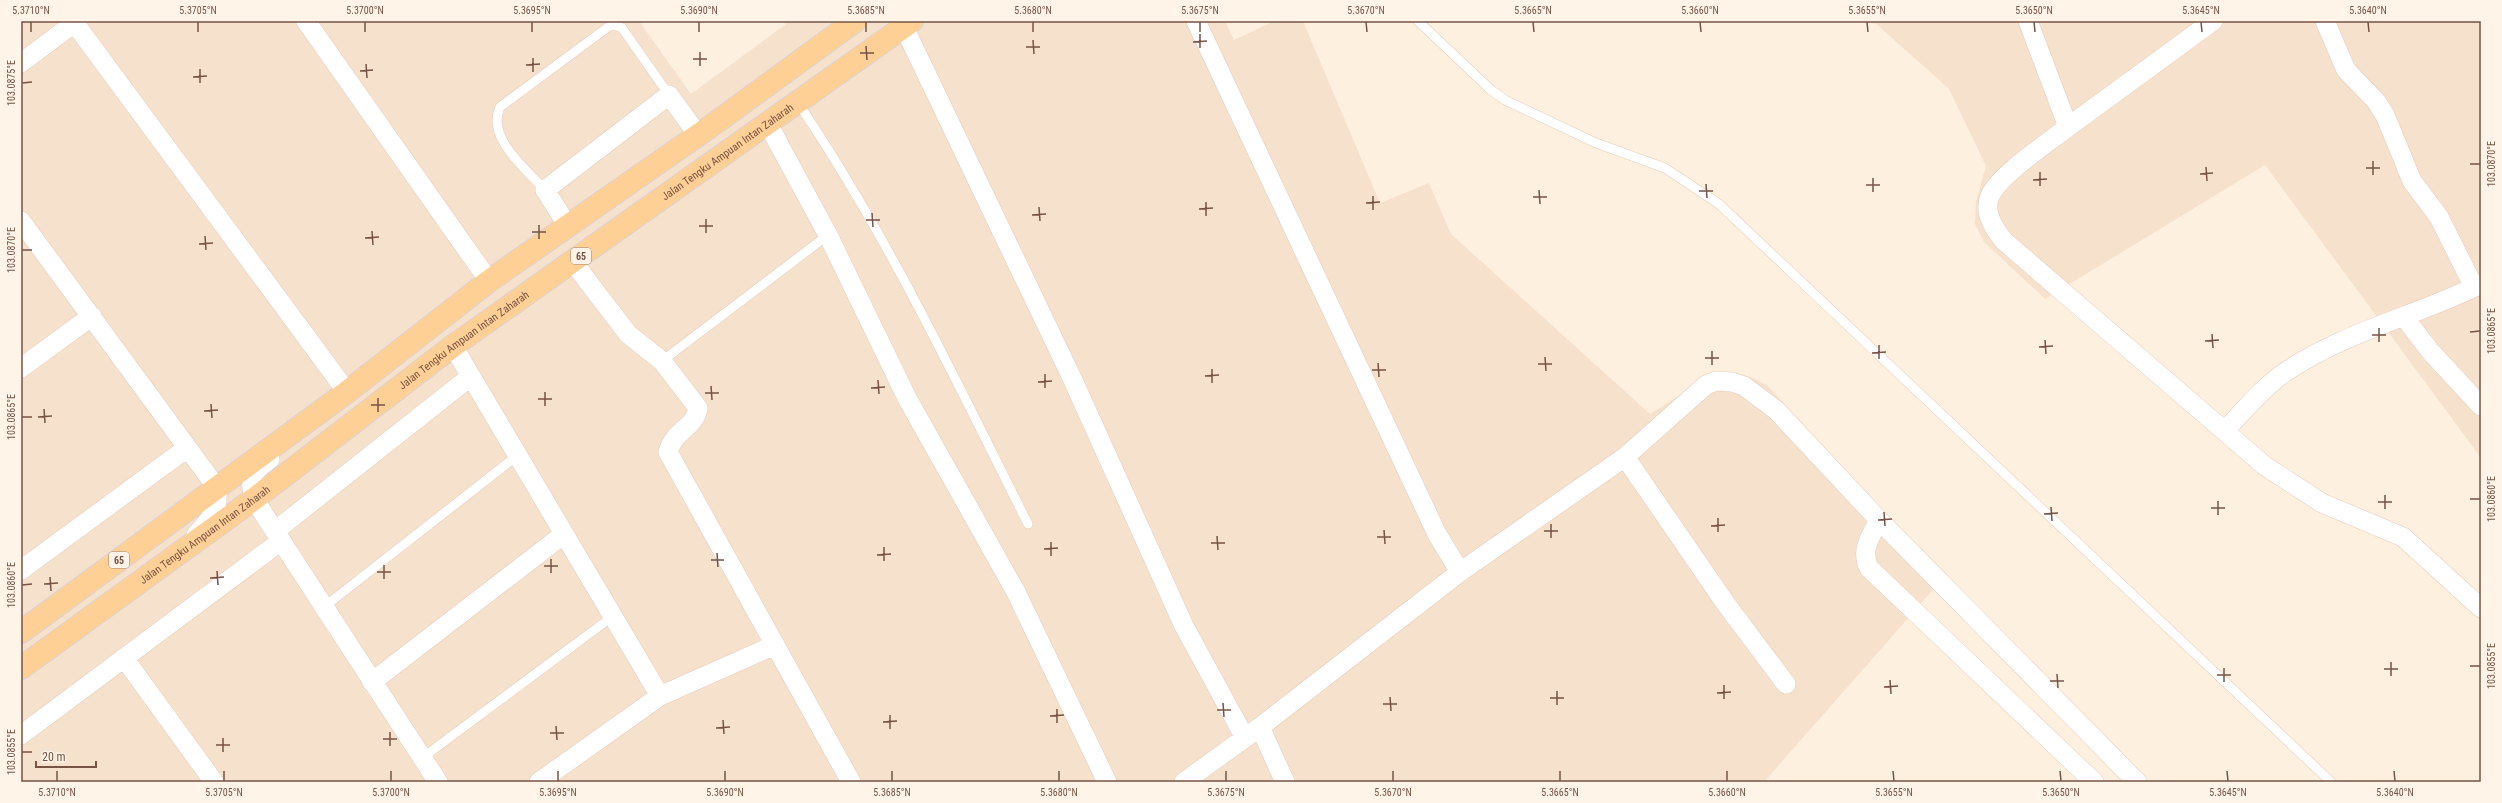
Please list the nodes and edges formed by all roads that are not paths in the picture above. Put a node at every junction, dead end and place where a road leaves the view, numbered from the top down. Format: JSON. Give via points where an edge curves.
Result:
{"nodes":[{"id":1,"x":306,"y":21,"type":"edge"},
{"id":2,"x":855,"y":21,"type":"edge"},
{"id":3,"x":1196,"y":21,"type":"edge"},
{"id":4,"x":1418,"y":21,"type":"edge"},
{"id":5,"x":2028,"y":21,"type":"edge"},
{"id":6,"x":2213,"y":21,"type":"edge"},
{"id":7,"x":2325,"y":21,"type":"edge"},
{"id":8,"x":75,"y":22,"type":"edge"},
{"id":9,"x":908,"y":24,"type":"edge"},
{"id":10,"x":21,"y":63,"type":"edge"},
{"id":11,"x":669,"y":95,"type":"junction"},
{"id":12,"x":798,"y":103,"type":"junction"},
{"id":13,"x":768,"y":124,"type":"junction"},
{"id":14,"x":2068,"y":127,"type":"junction"},
{"id":15,"x":698,"y":135,"type":"junction"},
{"id":16,"x":545,"y":190,"type":"junction"},
{"id":17,"x":21,"y":221,"type":"edge"},
{"id":18,"x":568,"y":226,"type":"junction"},
{"id":19,"x":828,"y":235,"type":"junction"},
{"id":20,"x":573,"y":262,"type":"junction"},
{"id":21,"x":489,"y":281,"type":"junction"},
{"id":22,"x":2478,"y":285,"type":"edge"},
{"id":23,"x":92,"y":316,"type":"junction"},
{"id":24,"x":2404,"y":317,"type":"junction"},
{"id":25,"x":453,"y":346,"type":"junction"},
{"id":26,"x":662,"y":361,"type":"junction"},
{"id":27,"x":21,"y":368,"type":"edge"},
{"id":28,"x":470,"y":377,"type":"junction"},
{"id":29,"x":365,"y":378,"type":"junction"},
{"id":30,"x":347,"y":392,"type":"junction"},
{"id":31,"x":2481,"y":406,"type":"edge"},
{"id":32,"x":2225,"y":430,"type":"junction"},
{"id":33,"x":187,"y":448,"type":"junction"},
{"id":34,"x":518,"y":456,"type":"junction"},
{"id":35,"x":1625,"y":457,"type":"junction"},
{"id":36,"x":217,"y":488,"type":"junction"},
{"id":37,"x":254,"y":499,"type":"junction"},
{"id":38,"x":1879,"y":520,"type":"junction"},
{"id":39,"x":1028,"y":524,"type":"dead end"},
{"id":40,"x":564,"y":534,"type":"junction"},
{"id":41,"x":278,"y":536,"type":"junction"},
{"id":42,"x":183,"y":550,"type":"junction"},
{"id":43,"x":21,"y":570,"type":"edge"},
{"id":44,"x":1460,"y":572,"type":"junction"},
{"id":45,"x":324,"y":607,"type":"junction"},
{"id":46,"x":2481,"y":608,"type":"edge"},
{"id":47,"x":613,"y":616,"type":"junction"},
{"id":48,"x":21,"y":632,"type":"edge"},
{"id":49,"x":775,"y":645,"type":"junction"},
{"id":50,"x":124,"y":658,"type":"junction"},
{"id":51,"x":21,"y":668,"type":"edge"},
{"id":52,"x":372,"y":682,"type":"junction"},
{"id":53,"x":1786,"y":684,"type":"dead end"},
{"id":54,"x":660,"y":696,"type":"junction"},
{"id":55,"x":1260,"y":727,"type":"junction"},
{"id":56,"x":21,"y":735,"type":"edge"},
{"id":57,"x":1245,"y":738,"type":"junction"},
{"id":58,"x":422,"y":758,"type":"junction"},
{"id":59,"x":214,"y":782,"type":"edge"},
{"id":60,"x":438,"y":782,"type":"edge"},
{"id":61,"x":539,"y":782,"type":"edge"},
{"id":62,"x":851,"y":782,"type":"edge"},
{"id":63,"x":1107,"y":782,"type":"edge"},
{"id":64,"x":1184,"y":782,"type":"edge"},
{"id":65,"x":1285,"y":782,"type":"edge"},
{"id":66,"x":2094,"y":782,"type":"edge"},
{"id":67,"x":2137,"y":782,"type":"edge"},
{"id":68,"x":2330,"y":782,"type":"edge"}],
"edges":[{"from":1,"to":21,"type":"street"},
{"from":2,"to":15,"type":"main road","number":"65"},
{"from":3,"to":44,"type":"street","via":[[1437,534]]},
{"from":4,"to":68,"type":"lane","via":[[1491,90],[1505,100],[1596,143],[1665,168],[1719,204]]},
{"from":5,"to":14,"type":"street"},
{"from":6,"to":14,"type":"street"},
{"from":7,"to":22,"type":"street","via":[[2346,70],[2376,101],[2385,115],[2412,181],[2439,217]]},
{"from":8,"to":10,"type":"street"},
{"from":8,"to":30,"type":"street"},
{"from":9,"to":12,"type":"main road","name":"Jalan Tengku Ampuan Intan Zaharah","number":"65"},
{"from":9,"to":57,"type":"street","via":[[1184,626]]},
{"from":11,"to":15,"type":"street"},
{"from":11,"to":16,"type":"street"},
{"from":11,"to":16,"type":"lane","via":[[622,28],[615,25],[608,27],[500,107],[496,117],[498,131],[511,152]]},
{"from":12,"to":13,"type":"main road","name":"Jalan Tengku Ampuan Intan Zaharah","number":"65"},
{"from":12,"to":39,"type":"lane","via":[[836,160],[901,271]]},
{"from":13,"to":19,"type":"street"},
{"from":13,"to":20,"type":"main road","name":"Jalan Tengku Ampuan Intan Zaharah","number":"65"},
{"from":14,"to":32,"type":"street","via":[[1998,184],[1990,197],[1988,208],[1994,229],[2004,241]]},
{"from":15,"to":18,"type":"main road","number":"65"},
{"from":16,"to":18,"type":"street"},
{"from":17,"to":23,"type":"street"},
{"from":18,"to":21,"type":"main road","number":"65"},
{"from":19,"to":26,"type":"lane"},
{"from":19,"to":63,"type":"street","via":[[908,398],[1016,592]]},
{"from":20,"to":25,"type":"main road","name":"Jalan Tengku Ampuan Intan Zaharah","number":"65"},
{"from":20,"to":26,"type":"street","via":[[628,334]]},
{"from":21,"to":29,"type":"main road","number":"65"},
{"from":22,"to":24,"type":"street"},
{"from":23,"to":27,"type":"street"},
{"from":23,"to":33,"type":"street"},
{"from":24,"to":31,"type":"street","via":[[2431,352]]},
{"from":24,"to":32,"type":"street","via":[[2331,346],[2283,373]]},
{"from":25,"to":28,"type":"street"},
{"from":25,"to":37,"type":"main road","name":"Jalan Tengku Ampuan Intan Zaharah","number":"65"},
{"from":26,"to":49,"type":"street","via":[[698,408],[696,417],[671,441],[668,452]]},
{"from":28,"to":34,"type":"street"},
{"from":28,"to":41,"type":"street"},
{"from":29,"to":30,"type":"main road","number":"65"},
{"from":29,"to":37,"type":"street","via":[[357,395],[351,401],[257,469],[251,476],[250,483]]},
{"from":30,"to":36,"type":"main road","number":"65"},
{"from":32,"to":46,"type":"street","via":[[2265,466],[2316,500],[2403,537]]},
{"from":33,"to":36,"type":"street"},
{"from":33,"to":43,"type":"street"},
{"from":34,"to":40,"type":"street"},
{"from":34,"to":45,"type":"lane"},
{"from":35,"to":38,"type":"street","via":[[1706,384],[1716,381],[1732,382],[1744,386],[1777,411]]},
{"from":35,"to":44,"type":"street"},
{"from":35,"to":53,"type":"street","via":[[1726,604]]},
{"from":36,"to":42,"type":"street","via":[[218,502],[214,514]]},
{"from":36,"to":48,"type":"main road","number":"65"},
{"from":37,"to":41,"type":"street"},
{"from":37,"to":42,"type":"main road","name":"Jalan Tengku Ampuan Intan Zaharah","number":"65"},
{"from":38,"to":66,"type":"street","via":[[1865,549],[1869,568]]},
{"from":38,"to":67,"type":"street"},
{"from":40,"to":47,"type":"street"},
{"from":40,"to":52,"type":"street"},
{"from":41,"to":45,"type":"street"},
{"from":41,"to":50,"type":"street"},
{"from":42,"to":51,"type":"main road","name":"Jalan Tengku Ampuan Intan Zaharah","number":"65"},
{"from":44,"to":55,"type":"street"},
{"from":45,"to":52,"type":"street"},
{"from":47,"to":54,"type":"street"},
{"from":47,"to":58,"type":"lane"},
{"from":49,"to":54,"type":"street"},
{"from":49,"to":62,"type":"street"},
{"from":50,"to":56,"type":"street"},
{"from":50,"to":59,"type":"street"},
{"from":52,"to":58,"type":"street"},
{"from":54,"to":61,"type":"street"},
{"from":55,"to":57,"type":"street"},
{"from":55,"to":65,"type":"street"},
{"from":57,"to":64,"type":"street"},
{"from":58,"to":60,"type":"street"}]}
